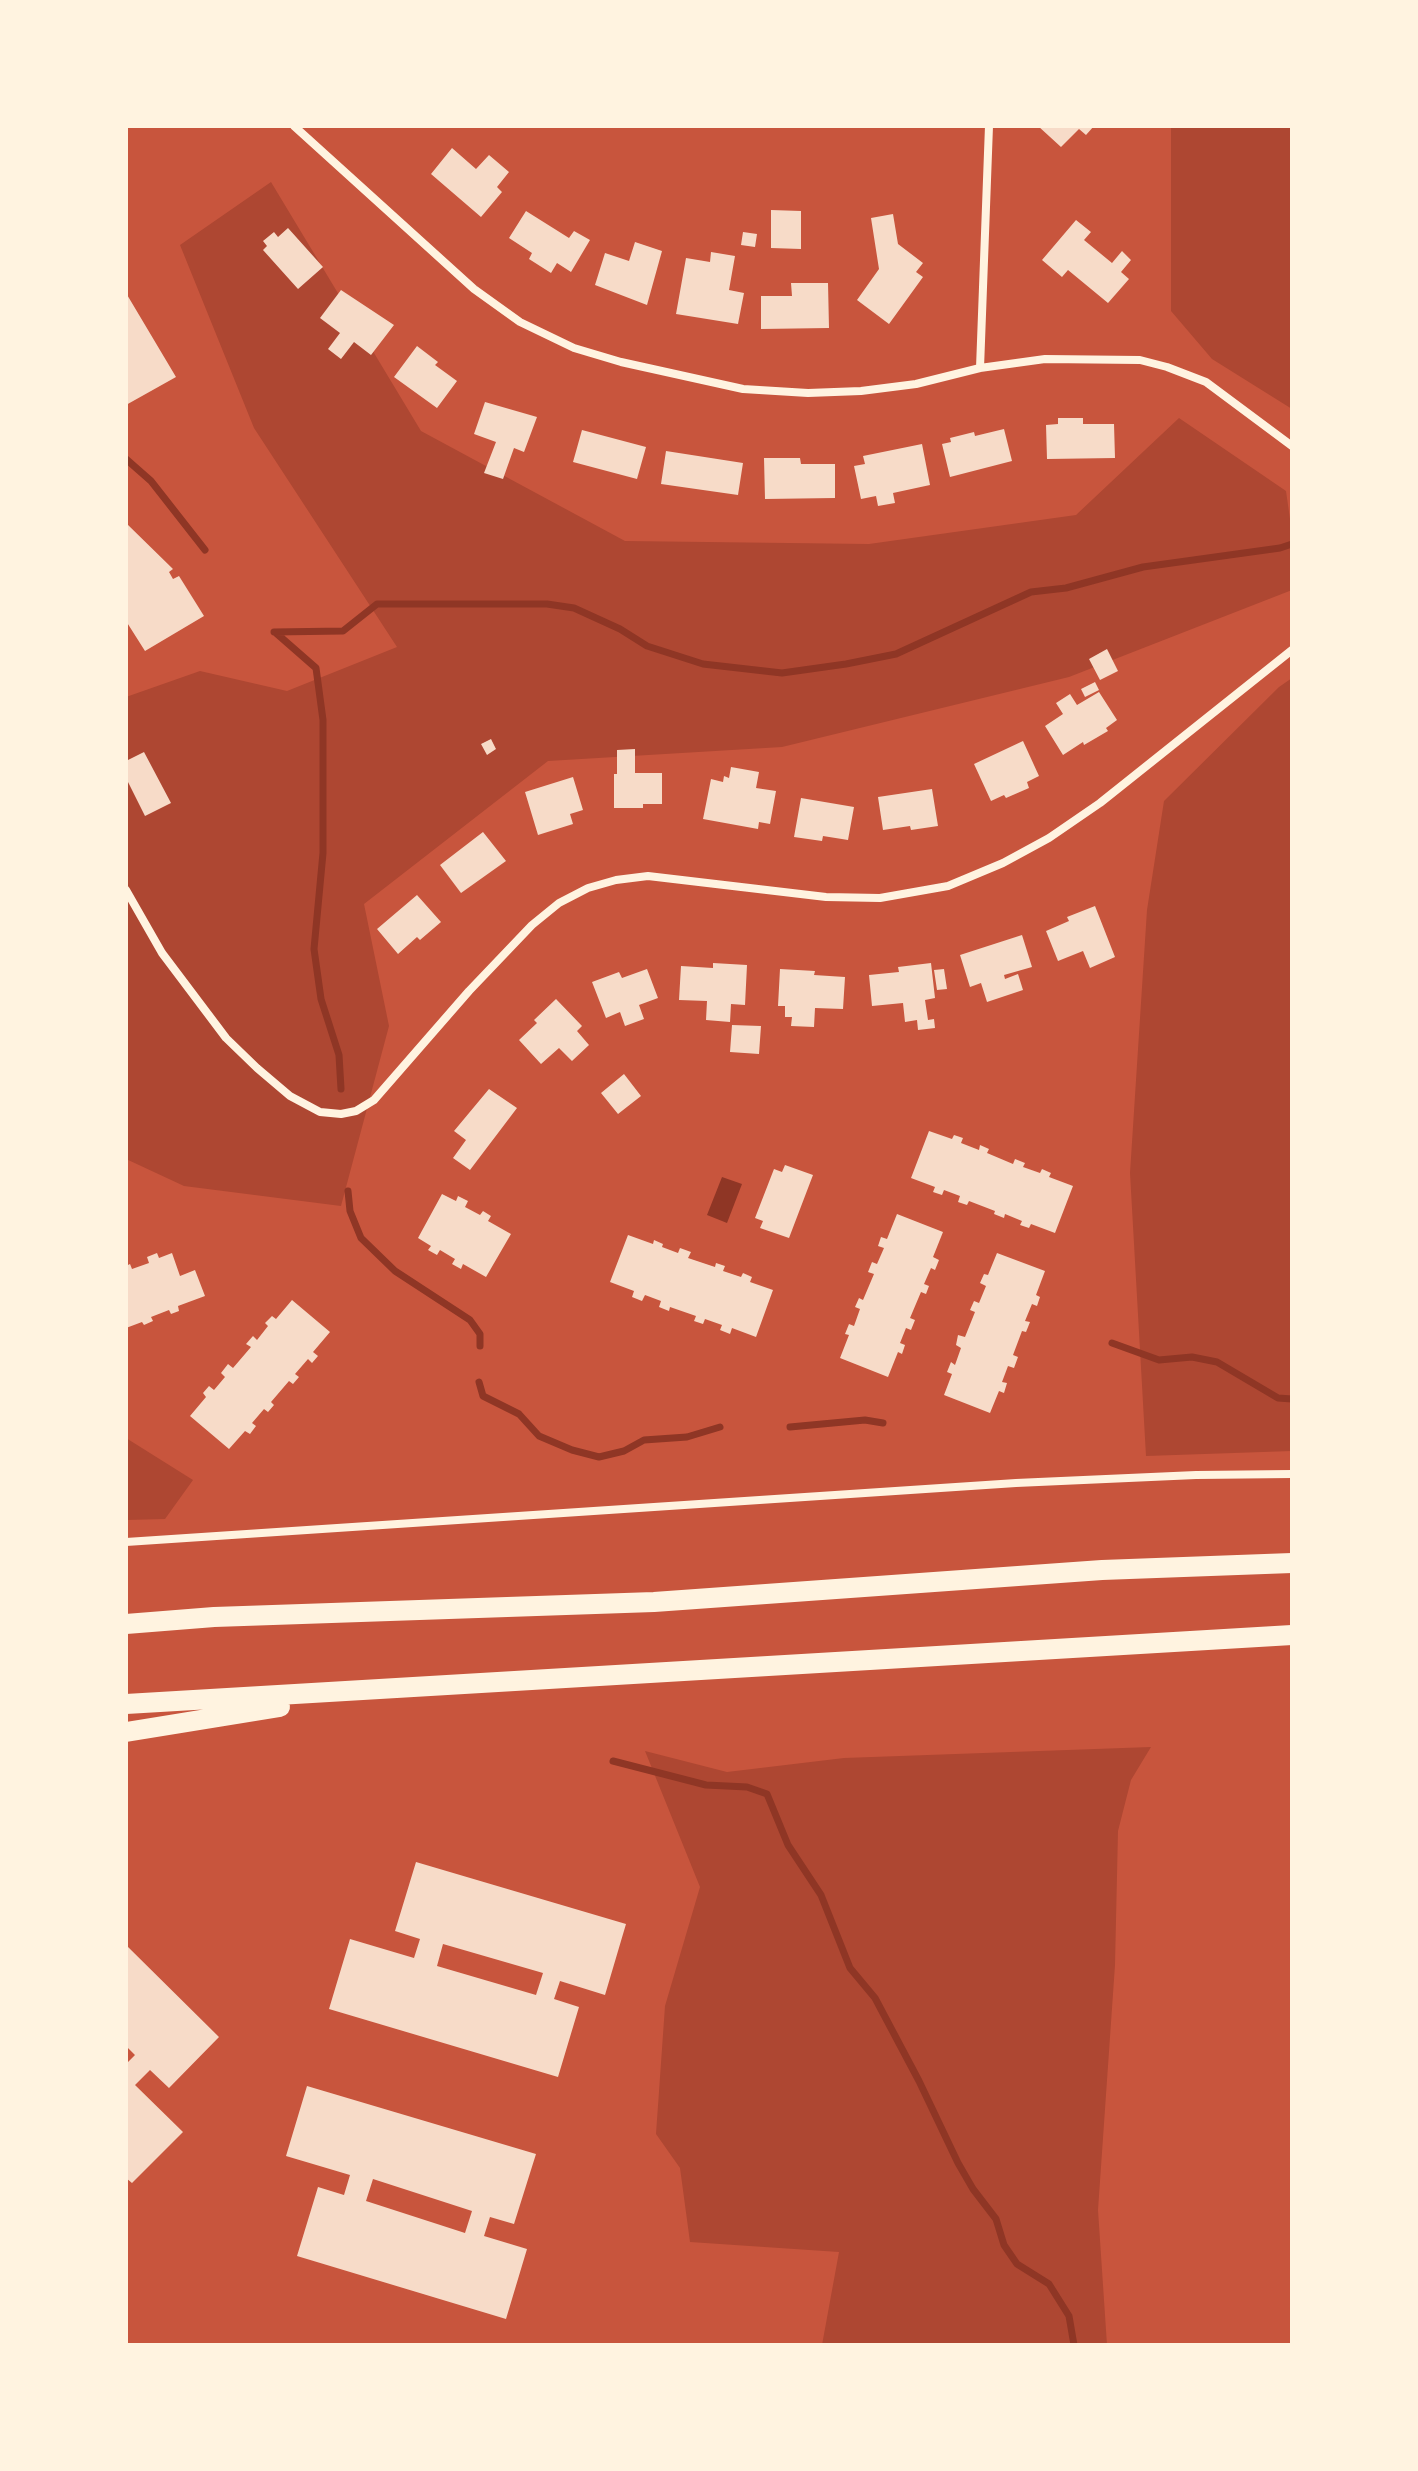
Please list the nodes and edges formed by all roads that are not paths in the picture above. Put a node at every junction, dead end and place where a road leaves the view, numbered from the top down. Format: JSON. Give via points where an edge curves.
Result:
{"nodes":[{"id":1,"x":294,"y":126,"type":"edge"},
{"id":2,"x":989,"y":126,"type":"edge"},
{"id":3,"x":980,"y":368,"type":"junction"},
{"id":4,"x":1292,"y":446,"type":"edge"},
{"id":5,"x":1292,"y":650,"type":"edge"},
{"id":6,"x":126,"y":890,"type":"edge"},
{"id":7,"x":1292,"y":1474,"type":"edge"},
{"id":8,"x":126,"y":1542,"type":"edge"},
{"id":9,"x":1292,"y":1563,"type":"edge"},
{"id":10,"x":126,"y":1614,"type":"edge"},
{"id":11,"x":214,"y":1617,"type":"junction"},
{"id":12,"x":126,"y":1624,"type":"edge"},
{"id":13,"x":1292,"y":1635,"type":"edge"},
{"id":14,"x":390,"y":1689,"type":"junction"},
{"id":15,"x":126,"y":1704,"type":"edge"},
{"id":16,"x":126,"y":1732,"type":"edge"}],
"edges":[{"from":1,"to":3,"type":"street","via":[[474,289],[520,322],[574,348],[743,389],[795,392],[916,384]]},
{"from":2,"to":3,"type":"street"},
{"from":3,"to":4,"type":"street","via":[[1045,359],[1140,360],[1206,382]]},
{"from":5,"to":6,"type":"street","via":[[1049,838],[948,886],[880,898],[826,897],[648,876],[588,888],[532,925],[374,1100],[356,1111],[320,1112],[290,1096],[257,1068],[197,1003]]},
{"from":7,"to":8,"type":"street","via":[[1016,1483]]},
{"from":9,"to":11,"type":"highway","via":[[1102,1570],[654,1602]]},
{"from":10,"to":11,"type":"highway"},
{"from":11,"to":12,"type":"highway"},
{"from":13,"to":14,"type":"highway"},
{"from":14,"to":15,"type":"highway"},
{"from":14,"to":16,"type":"highway"}]}
